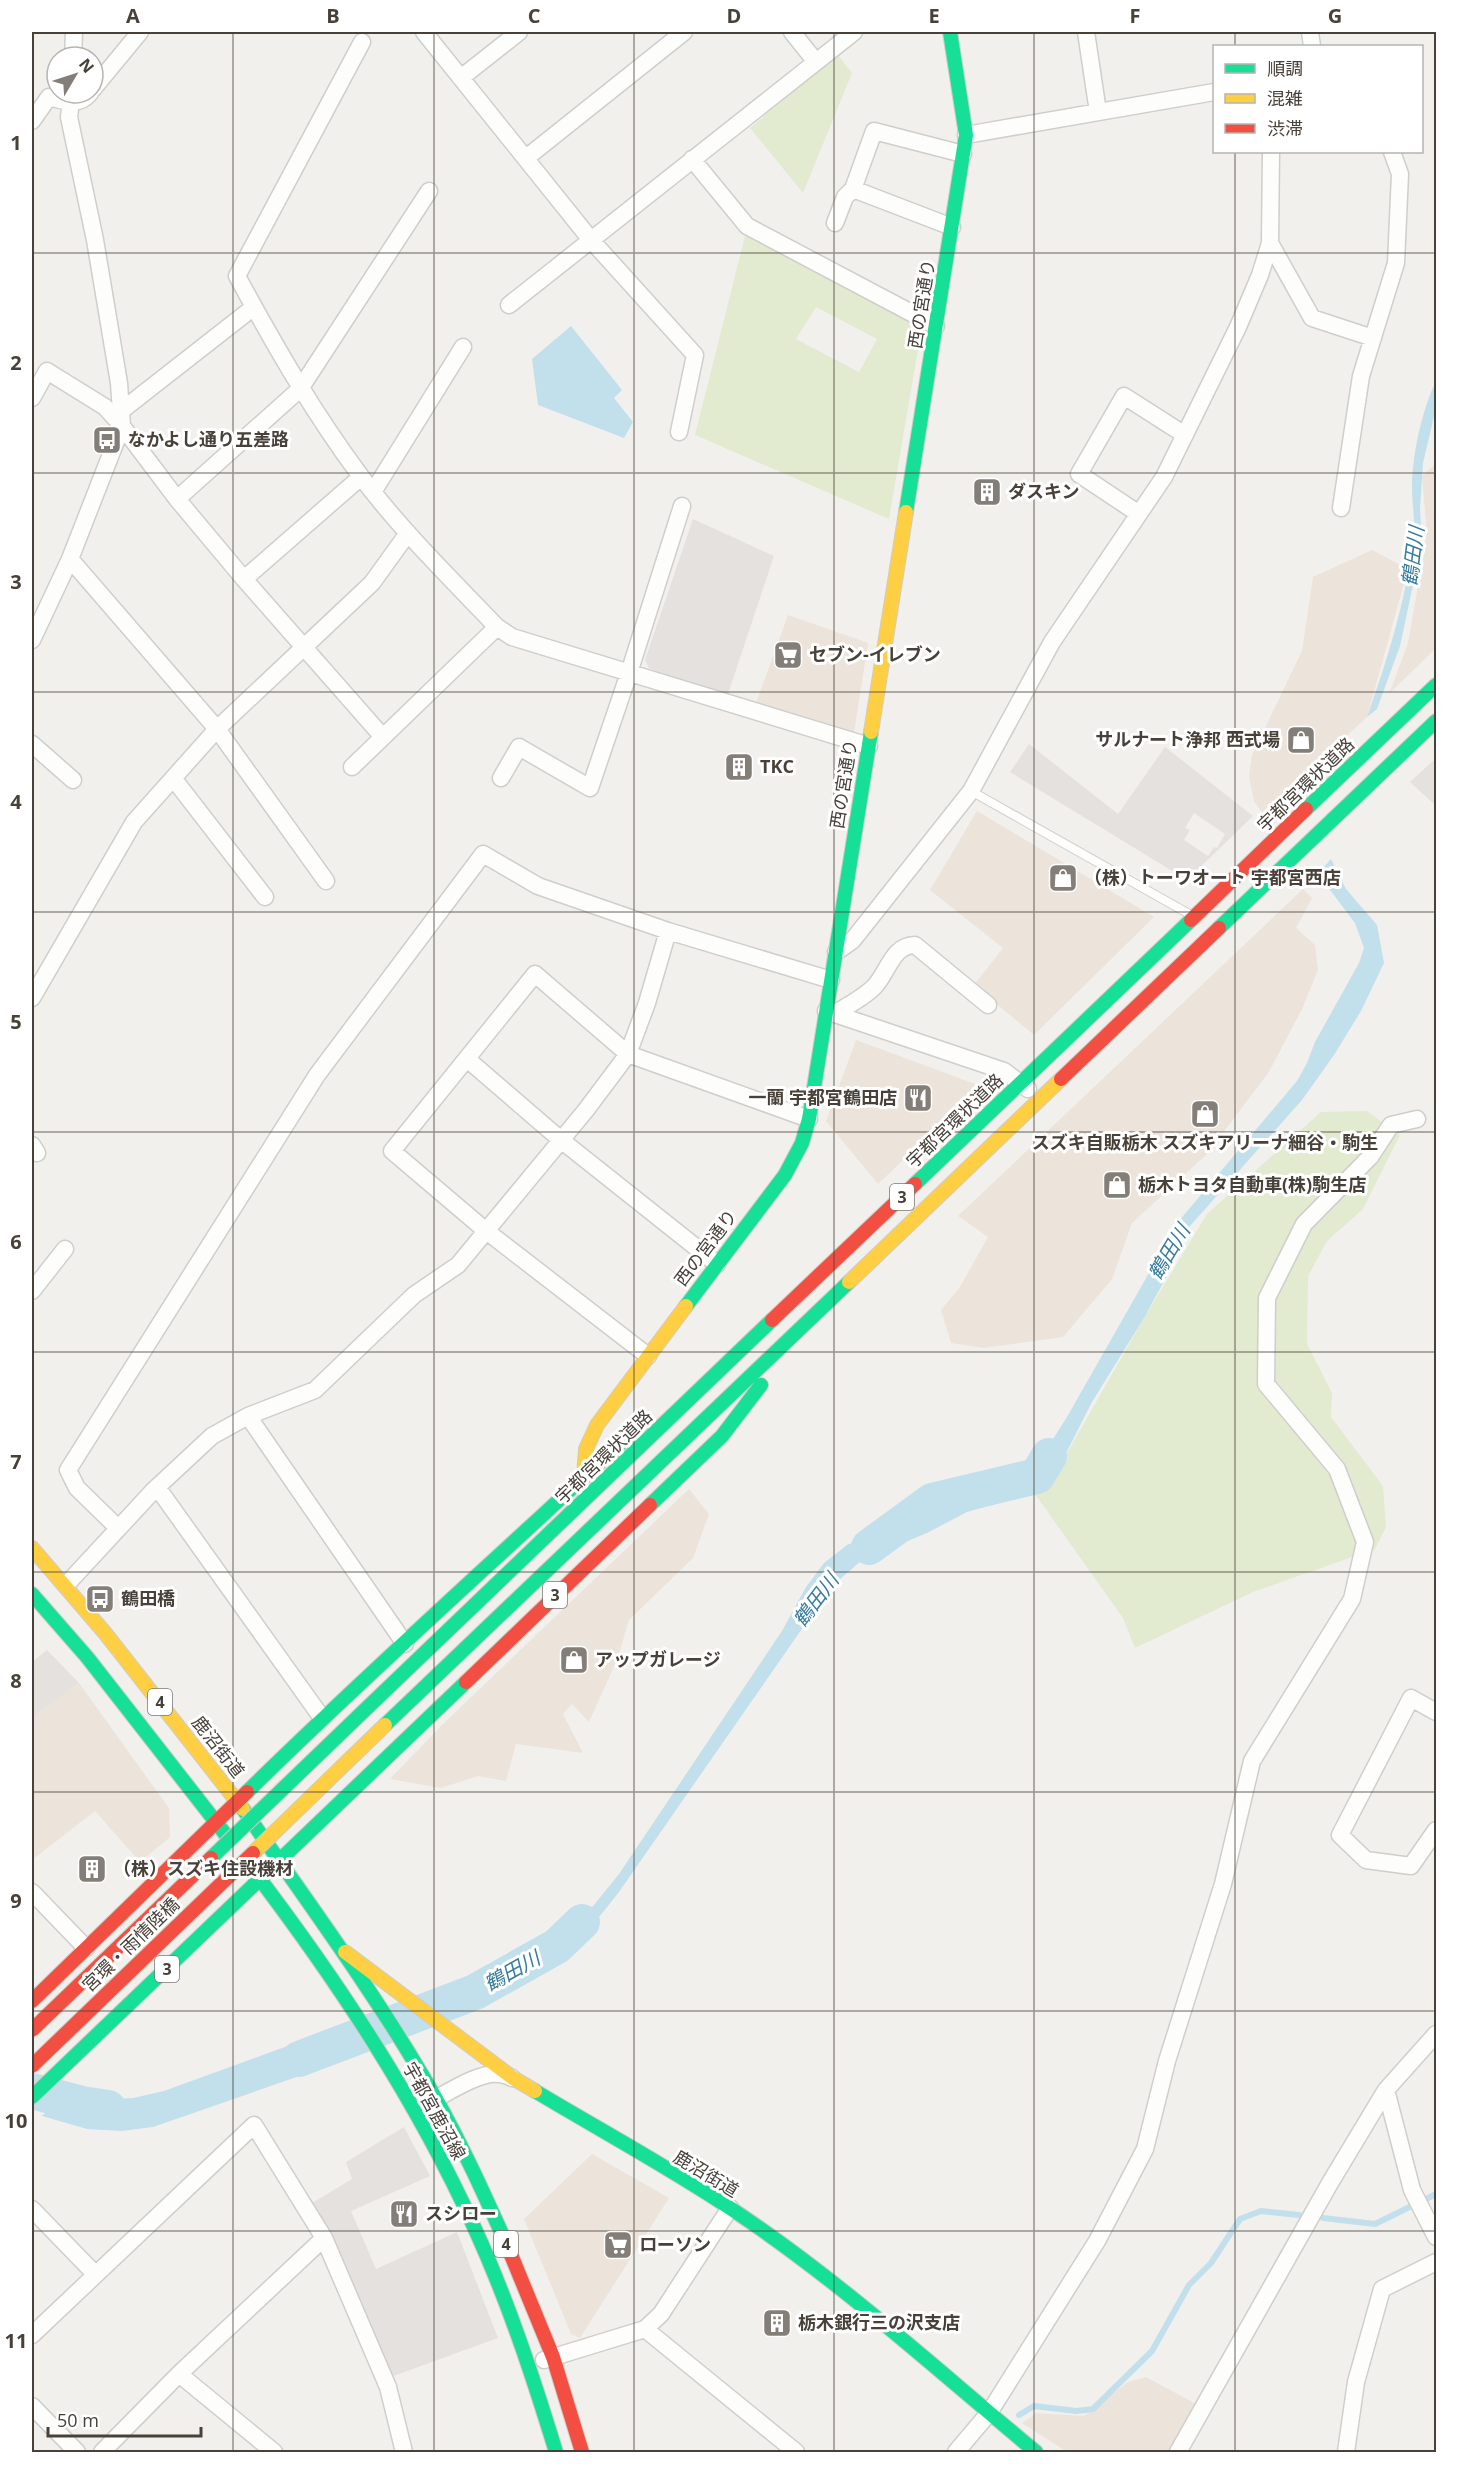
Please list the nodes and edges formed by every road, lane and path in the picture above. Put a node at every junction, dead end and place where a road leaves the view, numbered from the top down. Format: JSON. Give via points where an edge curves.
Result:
{"nodes":[{"id":1,"x":140,"y":32,"type":"edge"},
{"id":2,"x":424,"y":32,"type":"edge"},
{"id":3,"x":519,"y":32,"type":"edge"},
{"id":4,"x":684,"y":32,"type":"edge"},
{"id":5,"x":792,"y":32,"type":"edge"},
{"id":6,"x":854,"y":32,"type":"edge"},
{"id":7,"x":950,"y":32,"type":"edge"},
{"id":8,"x":1086,"y":32,"type":"edge"},
{"id":9,"x":362,"y":42,"type":"dead end"},
{"id":10,"x":816,"y":62,"type":"junction"},
{"id":11,"x":105,"y":75,"type":"edge"},
{"id":12,"x":462,"y":77,"type":"junction"},
{"id":13,"x":1213,"y":92,"type":"edge"},
{"id":14,"x":45,"y":103,"type":"edge"},
{"id":15,"x":71,"y":105,"type":"edge"},
{"id":16,"x":1098,"y":112,"type":"junction"},
{"id":17,"x":32,"y":121,"type":"edge"},
{"id":18,"x":966,"y":135,"type":"junction"},
{"id":19,"x":1271,"y":153,"type":"edge"},
{"id":20,"x":1392,"y":153,"type":"edge"},
{"id":21,"x":963,"y":154,"type":"junction"},
{"id":22,"x":526,"y":158,"type":"junction"},
{"id":23,"x":692,"y":159,"type":"junction"},
{"id":24,"x":853,"y":189,"type":"junction"},
{"id":25,"x":429,"y":191,"type":"dead end"},
{"id":26,"x":835,"y":223,"type":"dead end"},
{"id":27,"x":952,"y":227,"type":"junction"},
{"id":28,"x":591,"y":240,"type":"junction"},
{"id":29,"x":1270,"y":243,"type":"junction"},
{"id":30,"x":509,"y":305,"type":"dead end"},
{"id":31,"x":254,"y":307,"type":"junction"},
{"id":32,"x":936,"y":326,"type":"junction"},
{"id":33,"x":1373,"y":338,"type":"junction"},
{"id":34,"x":463,"y":347,"type":"dead end"},
{"id":35,"x":300,"y":389,"type":"junction"},
{"id":36,"x":32,"y":398,"type":"edge"},
{"id":37,"x":122,"y":418,"type":"junction"},
{"id":38,"x":679,"y":432,"type":"dead end"},
{"id":39,"x":1185,"y":435,"type":"junction"},
{"id":40,"x":361,"y":477,"type":"junction"},
{"id":41,"x":373,"y":492,"type":"junction"},
{"id":42,"x":177,"y":499,"type":"junction"},
{"id":43,"x":682,"y":506,"type":"dead end"},
{"id":44,"x":1341,"y":508,"type":"dead end"},
{"id":45,"x":1139,"y":514,"type":"junction"},
{"id":46,"x":408,"y":533,"type":"junction"},
{"id":47,"x":70,"y":559,"type":"junction"},
{"id":48,"x":244,"y":579,"type":"junction"},
{"id":49,"x":497,"y":627,"type":"junction"},
{"id":50,"x":32,"y":640,"type":"edge"},
{"id":51,"x":304,"y":646,"type":"junction"},
{"id":52,"x":629,"y":673,"type":"junction"},
{"id":53,"x":1437,"y":685,"type":"edge"},
{"id":54,"x":1437,"y":721,"type":"edge"},
{"id":55,"x":217,"y":729,"type":"junction"},
{"id":56,"x":382,"y":736,"type":"junction"},
{"id":57,"x":32,"y":744,"type":"edge"},
{"id":58,"x":869,"y":746,"type":"junction"},
{"id":59,"x":352,"y":767,"type":"dead end"},
{"id":60,"x":173,"y":778,"type":"junction"},
{"id":61,"x":501,"y":778,"type":"dead end"},
{"id":62,"x":73,"y":780,"type":"dead end"},
{"id":63,"x":971,"y":791,"type":"junction"},
{"id":64,"x":326,"y":881,"type":"dead end"},
{"id":65,"x":265,"y":897,"type":"dead end"},
{"id":66,"x":1194,"y":917,"type":"junction"},
{"id":67,"x":668,"y":931,"type":"junction"},
{"id":68,"x":836,"y":952,"type":"junction"},
{"id":69,"x":831,"y":980,"type":"junction"},
{"id":70,"x":32,"y":998,"type":"edge"},
{"id":71,"x":988,"y":1005,"type":"dead end"},
{"id":72,"x":830,"y":1013,"type":"junction"},
{"id":73,"x":628,"y":1054,"type":"junction"},
{"id":74,"x":467,"y":1059,"type":"junction"},
{"id":75,"x":1021,"y":1083,"type":"junction"},
{"id":76,"x":1039,"y":1101,"type":"junction"},
{"id":77,"x":809,"y":1119,"type":"junction"},
{"id":78,"x":1417,"y":1119,"type":"dead end"},
{"id":79,"x":561,"y":1140,"type":"junction"},
{"id":80,"x":485,"y":1230,"type":"junction"},
{"id":81,"x":65,"y":1250,"type":"dead end"},
{"id":82,"x":717,"y":1264,"type":"junction"},
{"id":83,"x":32,"y":1291,"type":"edge"},
{"id":84,"x":801,"y":1294,"type":"junction"},
{"id":85,"x":815,"y":1316,"type":"junction"},
{"id":86,"x":648,"y":1356,"type":"junction"},
{"id":87,"x":662,"y":1407,"type":"dead end"},
{"id":88,"x":248,"y":1416,"type":"junction"},
{"id":89,"x":636,"y":1429,"type":"dead end"},
{"id":90,"x":584,"y":1475,"type":"junction"},
{"id":91,"x":158,"y":1487,"type":"junction"},
{"id":92,"x":118,"y":1528,"type":"junction"},
{"id":93,"x":32,"y":1548,"type":"edge"},
{"id":94,"x":66,"y":1585,"type":"junction"},
{"id":95,"x":32,"y":1594,"type":"edge"},
{"id":96,"x":405,"y":1644,"type":"junction"},
{"id":97,"x":368,"y":1707,"type":"joint"},
{"id":98,"x":1437,"y":1712,"type":"edge"},
{"id":99,"x":322,"y":1718,"type":"junction"},
{"id":100,"x":237,"y":1801,"type":"junction"},
{"id":101,"x":216,"y":1822,"type":"junction"},
{"id":102,"x":1437,"y":1830,"type":"edge"},
{"id":103,"x":280,"y":1861,"type":"junction"},
{"id":104,"x":261,"y":1879,"type":"junction"},
{"id":105,"x":32,"y":1892,"type":"edge"},
{"id":106,"x":86,"y":1948,"type":"junction"},
{"id":107,"x":341,"y":1950,"type":"junction"},
{"id":108,"x":32,"y":2001,"type":"edge"},
{"id":109,"x":378,"y":2004,"type":"joint"},
{"id":110,"x":32,"y":2031,"type":"edge"},
{"id":111,"x":1437,"y":2034,"type":"edge"},
{"id":112,"x":32,"y":2066,"type":"edge"},
{"id":113,"x":513,"y":2078,"type":"junction"},
{"id":114,"x":1386,"y":2090,"type":"junction"},
{"id":115,"x":32,"y":2097,"type":"edge"},
{"id":116,"x":436,"y":2099,"type":"junction"},
{"id":117,"x":416,"y":2111,"type":"junction"},
{"id":118,"x":730,"y":2208,"type":"junction"},
{"id":119,"x":32,"y":2209,"type":"edge"},
{"id":120,"x":1437,"y":2237,"type":"edge"},
{"id":121,"x":324,"y":2238,"type":"junction"},
{"id":122,"x":1437,"y":2262,"type":"edge"},
{"id":123,"x":95,"y":2274,"type":"junction"},
{"id":124,"x":645,"y":2329,"type":"junction"},
{"id":125,"x":32,"y":2335,"type":"edge"},
{"id":126,"x":553,"y":2357,"type":"junction"},
{"id":127,"x":530,"y":2364,"type":"junction"},
{"id":128,"x":180,"y":2374,"type":"junction"},
{"id":129,"x":32,"y":2406,"type":"edge"},
{"id":130,"x":989,"y":2413,"type":"junction"},
{"id":131,"x":77,"y":2452,"type":"edge"},
{"id":132,"x":102,"y":2452,"type":"edge"},
{"id":133,"x":274,"y":2452,"type":"edge"},
{"id":134,"x":404,"y":2452,"type":"edge"},
{"id":135,"x":556,"y":2452,"type":"edge"},
{"id":136,"x":582,"y":2452,"type":"edge"},
{"id":137,"x":796,"y":2452,"type":"edge"},
{"id":138,"x":956,"y":2452,"type":"edge"},
{"id":139,"x":1036,"y":2452,"type":"edge"},
{"id":140,"x":1178,"y":2452,"type":"edge"},
{"id":141,"x":1346,"y":2452,"type":"edge"}],
"edges":[{"from":1,"to":11,"type":"street"},
{"from":2,"to":12,"type":"street"},
{"from":3,"to":12,"type":"street"},
{"from":4,"to":22,"type":"street"},
{"from":5,"to":10,"type":"street"},
{"from":6,"to":10,"type":"street"},
{"from":7,"to":18,"type":"main road","name":"西の宮通り"},
{"from":8,"to":16,"type":"street"},
{"from":9,"to":31,"type":"street","via":[[237,276]]},
{"from":10,"to":23,"type":"street"},
{"from":12,"to":22,"type":"street"},
{"from":13,"to":16,"type":"street"},
{"from":14,"to":17,"type":"street"},
{"from":15,"to":37,"type":"street","via":[[69,117],[96,251]]},
{"from":16,"to":18,"type":"street"},
{"from":18,"to":21,"type":"main road","name":"西の宮通り"},
{"from":19,"to":29,"type":"street"},
{"from":20,"to":33,"type":"street","via":[[1400,174],[1396,263]]},
{"from":21,"to":24,"type":"street","via":[[874,132]]},
{"from":21,"to":27,"type":"main road","name":"西の宮通り"},
{"from":22,"to":28,"type":"street"},
{"from":23,"to":28,"type":"street"},
{"from":23,"to":32,"type":"street","via":[[747,226]]},
{"from":24,"to":26,"type":"street","via":[[845,197]]},
{"from":24,"to":27,"type":"street"},
{"from":25,"to":35,"type":"street"},
{"from":27,"to":32,"type":"main road","name":"西の宮通り"},
{"from":28,"to":30,"type":"street"},
{"from":28,"to":38,"type":"street","via":[[695,355]]},
{"from":29,"to":33,"type":"street","via":[[1312,318]]},
{"from":29,"to":39,"type":"street","via":[[1238,327]]},
{"from":31,"to":35,"type":"street"},
{"from":31,"to":37,"type":"street"},
{"from":32,"to":58,"type":"main road","name":"西の宮通り"},
{"from":33,"to":44,"type":"street","via":[[1361,376]]},
{"from":34,"to":41,"type":"street"},
{"from":35,"to":40,"type":"street"},
{"from":35,"to":42,"type":"street"},
{"from":36,"to":37,"type":"street","via":[[47,371]]},
{"from":37,"to":42,"type":"street"},
{"from":37,"to":47,"type":"street"},
{"from":39,"to":45,"type":"street"},
{"from":39,"to":45,"type":"street","via":[[1124,396],[1079,474]]},
{"from":40,"to":41,"type":"street"},
{"from":40,"to":48,"type":"street"},
{"from":41,"to":46,"type":"street"},
{"from":42,"to":48,"type":"street"},
{"from":43,"to":52,"type":"street"},
{"from":45,"to":63,"type":"street","via":[[1052,642]]},
{"from":46,"to":49,"type":"street"},
{"from":46,"to":51,"type":"street","via":[[372,584]]},
{"from":47,"to":50,"type":"street"},
{"from":47,"to":55,"type":"street"},
{"from":48,"to":51,"type":"street"},
{"from":49,"to":52,"type":"street","via":[[530,644]]},
{"from":49,"to":56,"type":"street"},
{"from":51,"to":55,"type":"street"},
{"from":51,"to":56,"type":"street"},
{"from":52,"to":58,"type":"street"},
{"from":52,"to":61,"type":"street","via":[[590,788],[519,747]]},
{"from":53,"to":66,"type":"main road","name":"宇都宮環状道路","number":"3"},
{"from":54,"to":76,"type":"main road","number":"3"},
{"from":55,"to":60,"type":"street"},
{"from":55,"to":64,"type":"street"},
{"from":56,"to":59,"type":"street"},
{"from":57,"to":62,"type":"street"},
{"from":58,"to":68,"type":"main road","name":"西の宮通り"},
{"from":60,"to":65,"type":"street"},
{"from":60,"to":70,"type":"street","via":[[134,822]]},
{"from":63,"to":66,"type":"lane"},
{"from":63,"to":68,"type":"street","via":[[852,941]]},
{"from":66,"to":75,"type":"main road","name":"宇都宮環状道路","number":"3"},
{"from":67,"to":69,"type":"street"},
{"from":67,"to":73,"type":"street"},
{"from":67,"to":92,"type":"street","via":[[538,886],[483,854],[317,1075],[68,1470],[76,1488]]},
{"from":68,"to":69,"type":"main road","name":"西の宮通り"},
{"from":69,"to":72,"type":"main road","name":"西の宮通り"},
{"from":71,"to":72,"type":"street","via":[[915,945],[907,945],[899,950],[874,987]]},
{"from":72,"to":75,"type":"street","via":[[1004,1071]]},
{"from":72,"to":77,"type":"main road","name":"西の宮通り"},
{"from":73,"to":74,"type":"street","via":[[535,974]]},
{"from":73,"to":77,"type":"street"},
{"from":73,"to":79,"type":"street"},
{"from":74,"to":79,"type":"street"},
{"from":74,"to":80,"type":"street","via":[[392,1151]]},
{"from":75,"to":76,"type":"street"},
{"from":75,"to":84,"type":"main road","name":"宇都宮環状道路","number":"3"},
{"from":76,"to":85,"type":"main road","number":"3"},
{"from":77,"to":82,"type":"main road","name":"西の宮通り","via":[[802,1143],[785,1175]]},
{"from":78,"to":130,"type":"street","via":[[1391,1125],[1370,1157],[1304,1224],[1267,1298],[1266,1384],[1337,1468],[1365,1542],[1352,1599],[1252,1761],[1223,1884],[1167,2061],[1145,2149],[1097,2241]]},
{"from":79,"to":80,"type":"street"},
{"from":79,"to":82,"type":"street"},
{"from":80,"to":86,"type":"street"},
{"from":80,"to":88,"type":"street","via":[[458,1265],[414,1295],[315,1390]]},
{"from":81,"to":83,"type":"street"},
{"from":82,"to":86,"type":"main road","name":"西の宮通り"},
{"from":84,"to":87,"type":"main road","number":"3","via":[[722,1353]]},
{"from":84,"to":97,"type":"main road","name":"宇都宮環状道路","number":"3"},
{"from":85,"to":103,"type":"main road","number":"3","via":[[722,1436]]},
{"from":85,"to":112,"type":"main road","name":"宮環・雨情陸橋","number":"3","bridge":true},
{"from":86,"to":90,"type":"main road","name":"西の宮通り","via":[[608,1407],[587,1442],[582,1457]]},
{"from":88,"to":91,"type":"street","via":[[212,1436]]},
{"from":88,"to":96,"type":"street"},
{"from":89,"to":90,"type":"main road"},
{"from":90,"to":96,"type":"main road"},
{"from":91,"to":92,"type":"street"},
{"from":91,"to":99,"type":"street"},
{"from":92,"to":94,"type":"street"},
{"from":93,"to":94,"type":"main road","name":"鹿沼街道","number":"4"},
{"from":94,"to":100,"type":"main road","name":"鹿沼街道","number":"4"},
{"from":95,"to":101,"type":"main road","number":"4","via":[[78,1646]]},
{"from":96,"to":99,"type":"main road"},
{"from":97,"to":110,"type":"main road","name":"宮環・雨情陸橋","number":"3","bridge":true},
{"from":98,"to":102,"type":"street","via":[[1411,1698],[1340,1835],[1366,1860],[1411,1866]]},
{"from":99,"to":100,"type":"main road"},
{"from":100,"to":101,"type":"main road"},
{"from":100,"to":103,"type":"main road","name":"鹿沼街道","number":"4"},
{"from":101,"to":104,"type":"main road","name":"宇都宮鹿沼線","number":"4"},
{"from":101,"to":106,"type":"main road"},
{"from":103,"to":104,"type":"main road","number":"3"},
{"from":103,"to":107,"type":"main road","name":"鹿沼街道","number":"4"},
{"from":104,"to":115,"type":"main road","number":"3"},
{"from":104,"to":117,"type":"main road","name":"宇都宮鹿沼線","number":"4"},
{"from":105,"to":106,"type":"street"},
{"from":106,"to":108,"type":"main road"},
{"from":107,"to":109,"type":"main road","name":"鹿沼街道","number":"4"},
{"from":107,"to":113,"type":"main road","name":"鹿沼街道"},
{"from":109,"to":116,"type":"main road","name":"宇都宮鹿沼線","number":"4"},
{"from":111,"to":114,"type":"street"},
{"from":113,"to":116,"type":"street","via":[[498,2073],[484,2076]]},
{"from":113,"to":118,"type":"main road","name":"鹿沼街道"},
{"from":114,"to":120,"type":"street","via":[[1415,2194]]},
{"from":114,"to":140,"type":"street"},
{"from":116,"to":117,"type":"street"},
{"from":116,"to":126,"type":"main road","name":"宇都宮鹿沼線","number":"4","via":[[482,2190]]},
{"from":117,"to":127,"type":"main road","name":"宇都宮鹿沼線","number":"4","via":[[466,2210]]},
{"from":118,"to":124,"type":"street","via":[[661,2314]]},
{"from":118,"to":130,"type":"main road","name":"鹿沼街道","via":[[830,2282]]},
{"from":119,"to":123,"type":"street"},
{"from":121,"to":123,"type":"street","via":[[254,2125]]},
{"from":121,"to":128,"type":"street"},
{"from":121,"to":134,"type":"street","via":[[388,2387]]},
{"from":122,"to":141,"type":"street","via":[[1382,2289],[1356,2382]]},
{"from":123,"to":125,"type":"street"},
{"from":124,"to":126,"type":"street"},
{"from":124,"to":137,"type":"street"},
{"from":126,"to":127,"type":"street"},
{"from":126,"to":136,"type":"main road","name":"宇都宮鹿沼線","number":"4"},
{"from":127,"to":135,"type":"main road","name":"宇都宮鹿沼線","number":"4"},
{"from":128,"to":132,"type":"street"},
{"from":128,"to":133,"type":"street"},
{"from":129,"to":131,"type":"street"},
{"from":130,"to":138,"type":"street"},
{"from":130,"to":139,"type":"main road","name":"鹿沼街道"}]}
